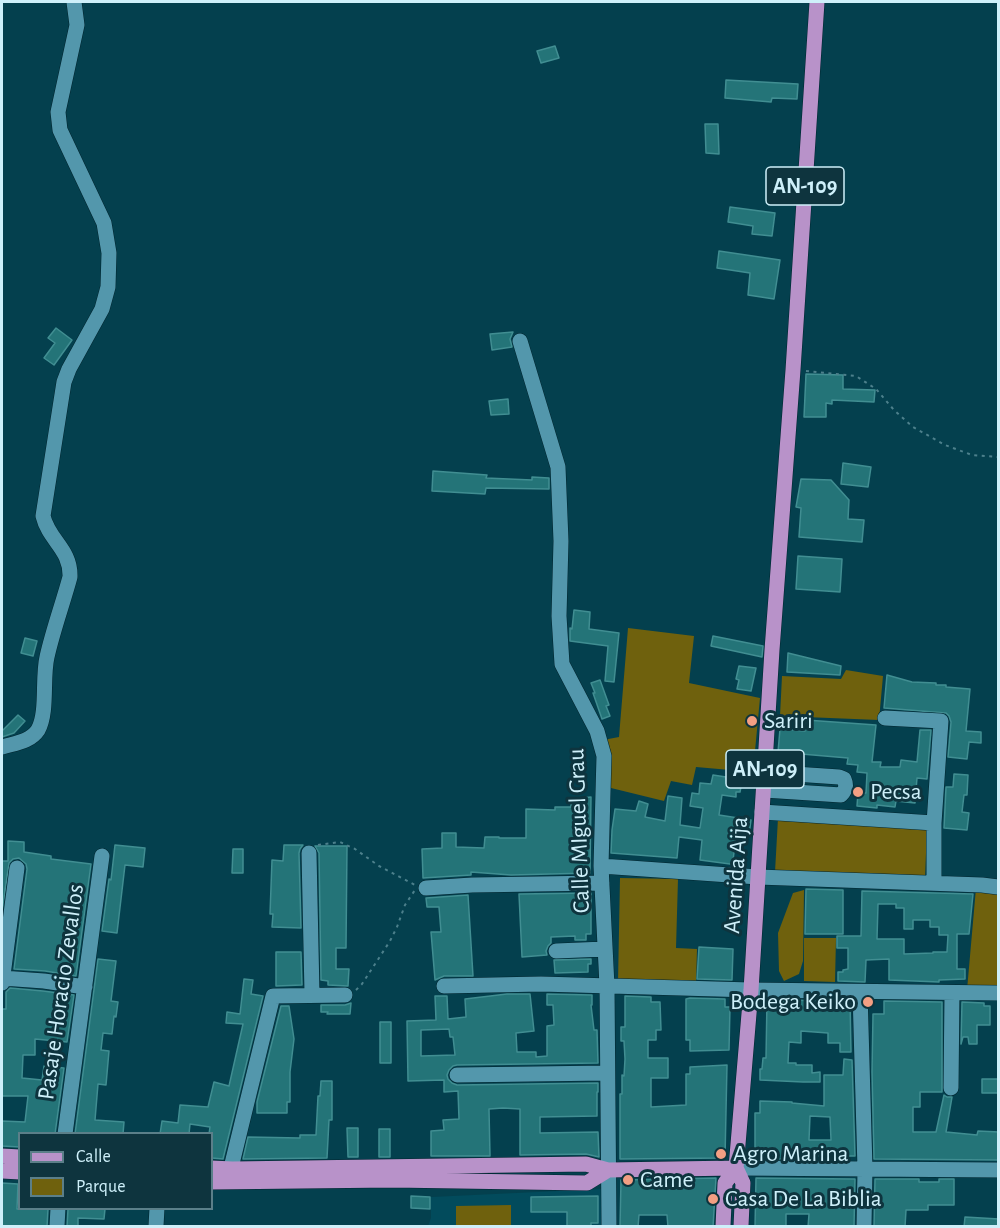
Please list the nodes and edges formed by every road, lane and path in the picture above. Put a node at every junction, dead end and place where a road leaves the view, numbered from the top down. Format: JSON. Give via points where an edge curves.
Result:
{"nodes":[{"id":1,"x":74,"y":2,"type":"edge"},
{"id":2,"x":817,"y":2,"type":"edge"},
{"id":3,"x":520,"y":341,"type":"dead end"},
{"id":4,"x":793,"y":370,"type":"junction"},
{"id":5,"x":999,"y":457,"type":"edge"},
{"id":6,"x":885,"y":718,"type":"dead end"},
{"id":7,"x":2,"y":747,"type":"edge"},
{"id":8,"x":765,"y":772,"type":"junction"},
{"id":9,"x":764,"y":790,"type":"junction"},
{"id":10,"x":762,"y":812,"type":"junction"},
{"id":11,"x":934,"y":823,"type":"junction"},
{"id":12,"x":309,"y":853,"type":"joint"},
{"id":13,"x":102,"y":856,"type":"dead end"},
{"id":14,"x":601,"y":866,"type":"junction"},
{"id":15,"x":17,"y":868,"type":"dead end"},
{"id":16,"x":758,"y":877,"type":"junction"},
{"id":17,"x":602,"y":883,"type":"junction"},
{"id":18,"x":934,"y":883,"type":"junction"},
{"id":19,"x":999,"y":887,"type":"edge"},
{"id":20,"x":426,"y":888,"type":"junction"},
{"id":21,"x":605,"y":949,"type":"junction"},
{"id":22,"x":556,"y":951,"type":"dead end"},
{"id":23,"x":2,"y":978,"type":"edge"},
{"id":24,"x":2,"y":983,"type":"edge"},
{"id":25,"x":444,"y":986,"type":"dead end"},
{"id":26,"x":607,"y":986,"type":"junction"},
{"id":27,"x":85,"y":987,"type":"junction"},
{"id":28,"x":751,"y":990,"type":"junction"},
{"id":29,"x":860,"y":992,"type":"junction"},
{"id":30,"x":952,"y":993,"type":"junction"},
{"id":31,"x":999,"y":993,"type":"edge"},
{"id":32,"x":312,"y":994,"type":"junction"},
{"id":33,"x":345,"y":994,"type":"joint"},
{"id":34,"x":607,"y":1073,"type":"junction"},
{"id":35,"x":457,"y":1075,"type":"dead end"},
{"id":36,"x":951,"y":1088,"type":"dead end"},
{"id":37,"x":65,"y":1132,"type":"edge"},
{"id":38,"x":2,"y":1156,"type":"edge"},
{"id":39,"x":18,"y":1157,"type":"edge"},
{"id":40,"x":736,"y":1168,"type":"junction"},
{"id":41,"x":865,"y":1169,"type":"junction"},
{"id":42,"x":608,"y":1170,"type":"junction"},
{"id":43,"x":999,"y":1170,"type":"edge"},
{"id":44,"x":2,"y":1171,"type":"edge"},
{"id":45,"x":18,"y":1172,"type":"edge"},
{"id":46,"x":223,"y":1178,"type":"edge"},
{"id":47,"x":58,"y":1210,"type":"edge"},
{"id":48,"x":157,"y":1210,"type":"edge"},
{"id":49,"x":57,"y":1227,"type":"edge"},
{"id":50,"x":156,"y":1227,"type":"edge"},
{"id":51,"x":609,"y":1227,"type":"edge"},
{"id":52,"x":723,"y":1227,"type":"edge"},
{"id":53,"x":741,"y":1227,"type":"edge"},
{"id":54,"x":864,"y":1227,"type":"edge"}],
"edges":[{"from":1,"to":7,"type":"street","via":[[77,25],[58,112],[60,130],[104,223],[109,253],[108,287],[102,309],[64,382],[43,516],[45,527],[71,566],[47,658],[43,715],[33,736]]},
{"from":2,"to":4,"type":"main road","number":"AN-109"},
{"from":3,"to":14,"type":"street","name":"Calle MIguel Grau","via":[[558,467],[562,664],[597,731],[604,756]]},
{"from":4,"to":5,"type":"path","via":[[856,376],[876,389],[913,426],[945,445]]},
{"from":4,"to":8,"type":"main road","name":"Avenida Aija","number":"AN-109"},
{"from":6,"to":11,"type":"street","via":[[941,721]]},
{"from":8,"to":9,"type":"main road","name":"Avenida Aija","number":"AN-109"},
{"from":8,"to":9,"type":"street","via":[[839,777],[846,785],[841,795]]},
{"from":9,"to":10,"type":"main road","name":"Avenida Aija","number":"AN-109"},
{"from":10,"to":11,"type":"street"},
{"from":10,"to":16,"type":"main road","name":"Avenida Aija","number":"AN-109"},
{"from":11,"to":18,"type":"street"},
{"from":12,"to":20,"type":"path","via":[[311,846],[340,842],[406,881]]},
{"from":12,"to":32,"type":"street"},
{"from":13,"to":27,"type":"street","name":"Pasaje Horacio Zevallos"},
{"from":14,"to":16,"type":"street"},
{"from":14,"to":17,"type":"street","name":"Calle MIguel Grau"},
{"from":15,"to":23,"type":"street"},
{"from":16,"to":18,"type":"street"},
{"from":16,"to":28,"type":"main road","name":"Avenida Aija","number":"AN-109"},
{"from":17,"to":20,"type":"street"},
{"from":17,"to":21,"type":"street","name":"Calle MIguel Grau"},
{"from":18,"to":19,"type":"street"},
{"from":20,"to":33,"type":"path","via":[[413,891],[374,967],[362,984]]},
{"from":21,"to":22,"type":"street"},
{"from":21,"to":26,"type":"street","name":"Calle MIguel Grau"},
{"from":23,"to":24,"type":"street"},
{"from":23,"to":27,"type":"street"},
{"from":25,"to":26,"type":"street"},
{"from":26,"to":28,"type":"street"},
{"from":26,"to":34,"type":"street","name":"Calle MIguel Grau"},
{"from":27,"to":37,"type":"street","name":"Pasaje Horacio Zevallos"},
{"from":28,"to":29,"type":"street"},
{"from":28,"to":40,"type":"main road","name":"Avenida Aija","number":"AN-109"},
{"from":29,"to":30,"type":"street"},
{"from":29,"to":41,"type":"street"},
{"from":30,"to":31,"type":"street"},
{"from":30,"to":36,"type":"street"},
{"from":32,"to":33,"type":"street"},
{"from":32,"to":46,"type":"street","via":[[273,996]]},
{"from":34,"to":35,"type":"street"},
{"from":34,"to":42,"type":"street","name":"Calle MIguel Grau"},
{"from":38,"to":39,"type":"main road"},
{"from":40,"to":41,"type":"street"},
{"from":40,"to":42,"type":"main road"},
{"from":40,"to":52,"type":"main road","name":"Avenida Aija","number":"AN-109","via":[[725,1183]]},
{"from":40,"to":53,"type":"main road","name":"Avenida Aija","number":"AN-109","via":[[743,1183]]},
{"from":41,"to":43,"type":"street"},
{"from":41,"to":54,"type":"street"},
{"from":42,"to":46,"type":"main road","via":[[586,1164]]},
{"from":42,"to":51,"type":"street","name":"Calle MIguel Grau"},
{"from":44,"to":45,"type":"main road"},
{"from":47,"to":49,"type":"street"},
{"from":48,"to":50,"type":"street"}]}
